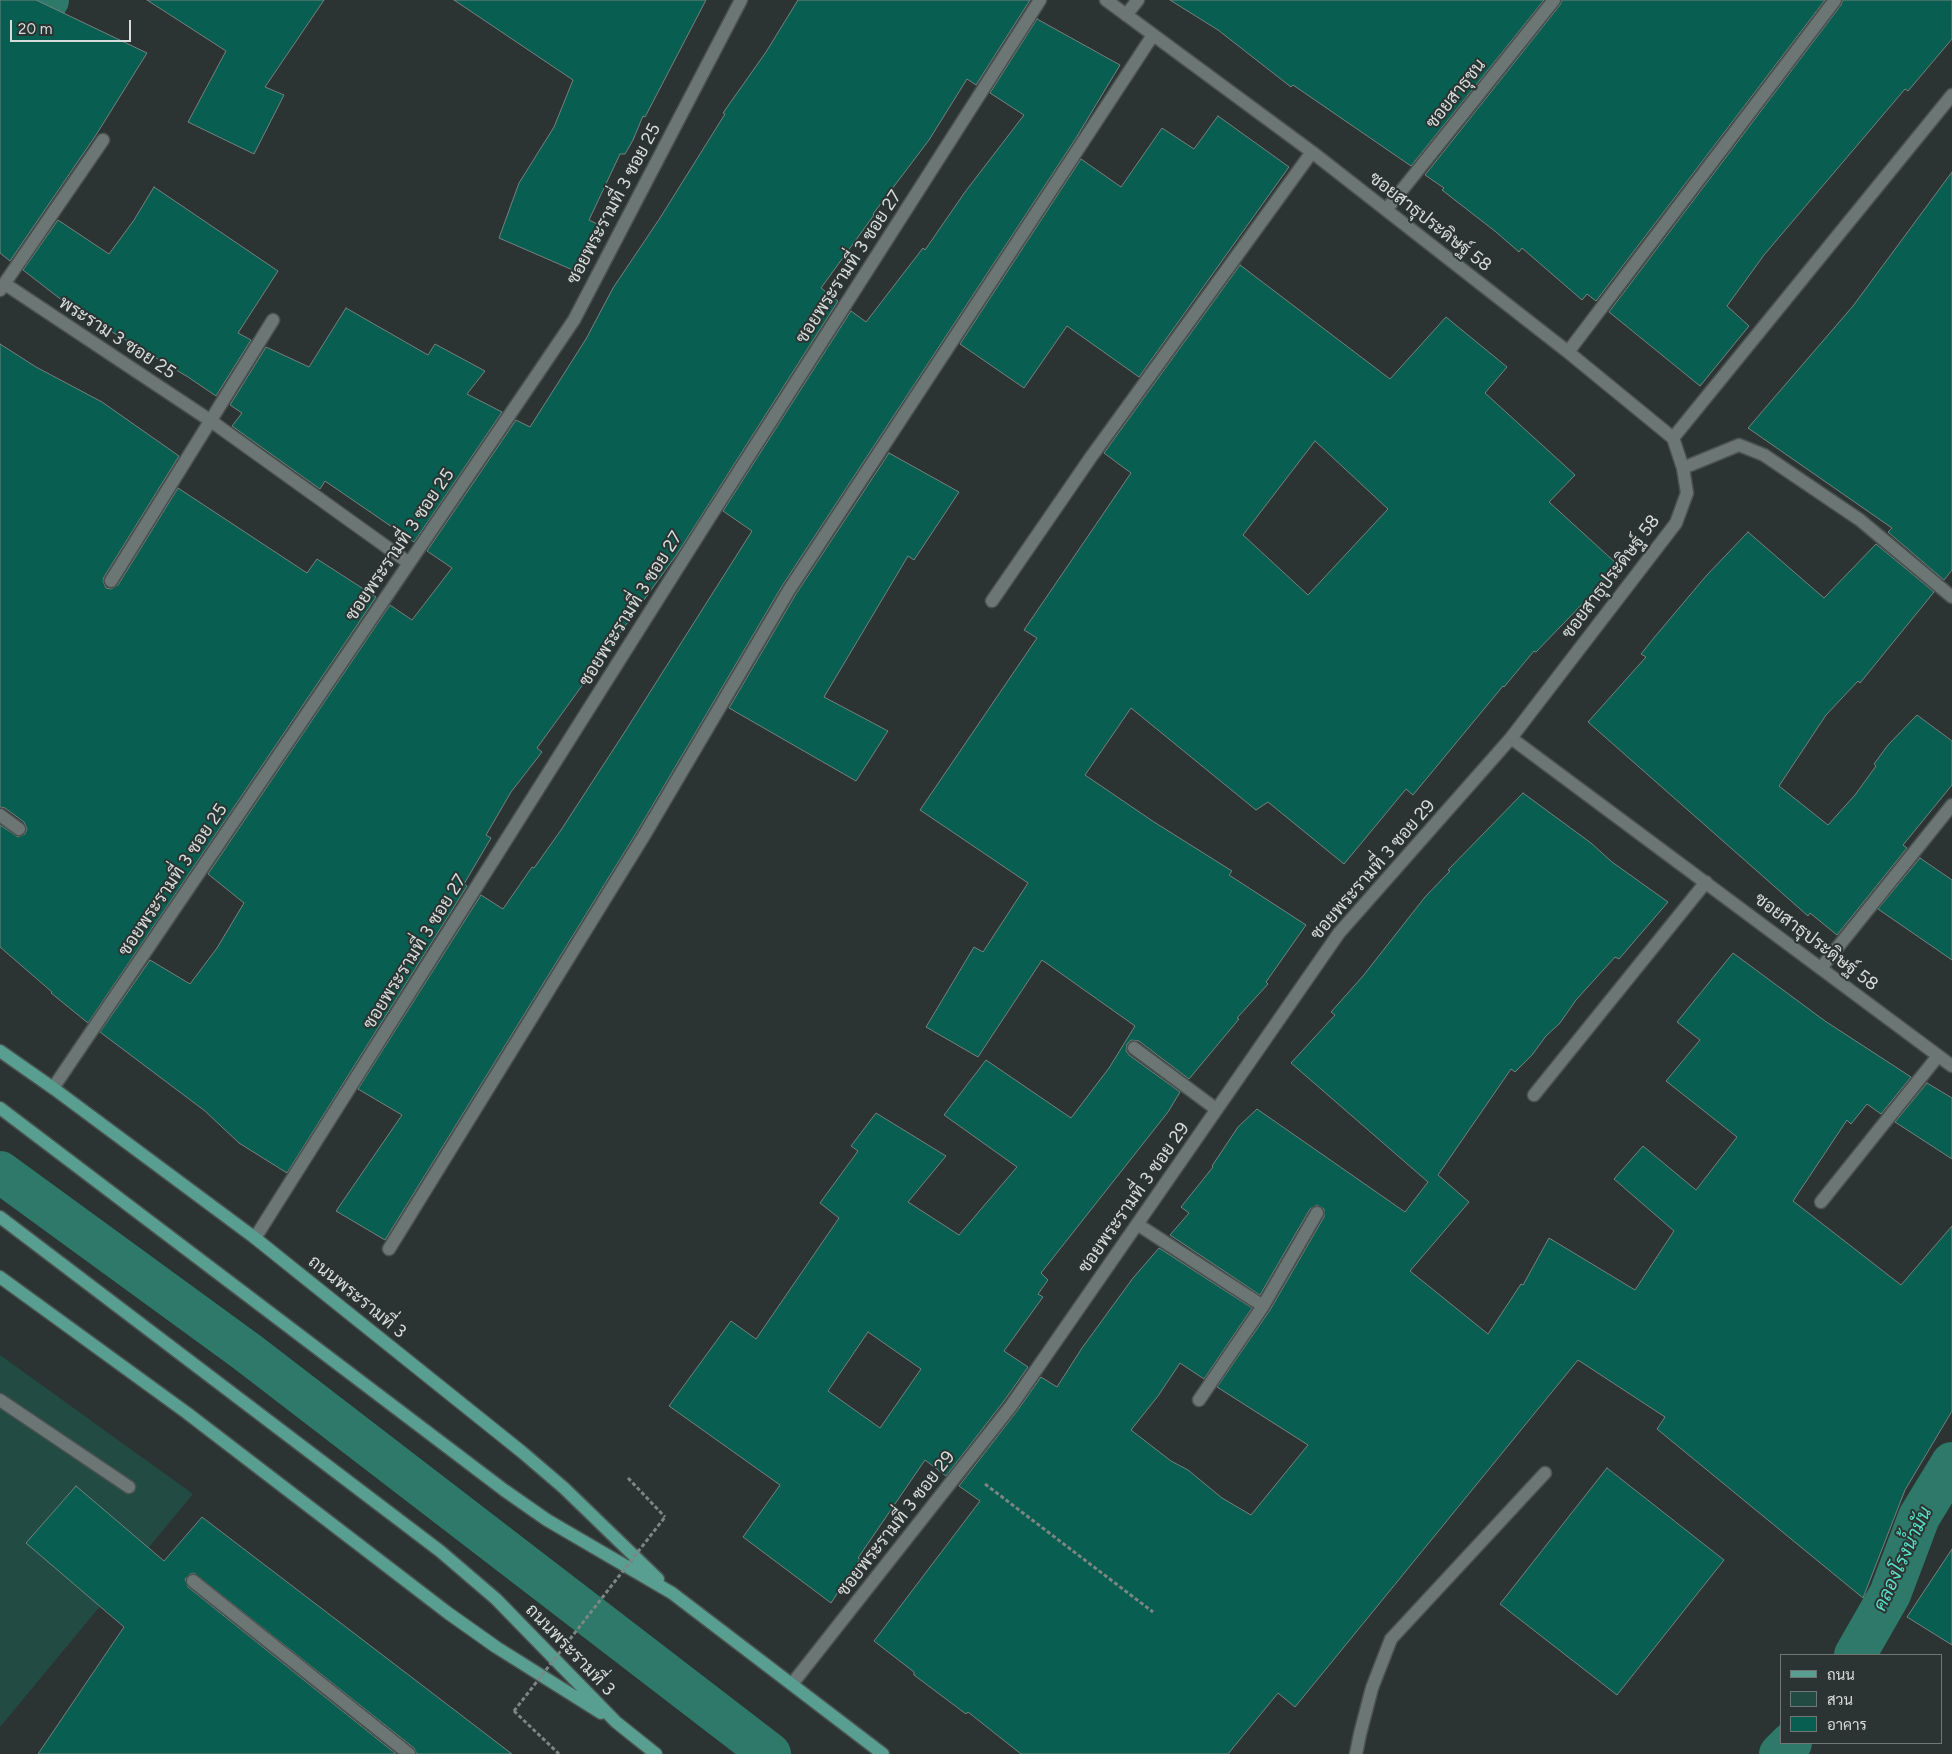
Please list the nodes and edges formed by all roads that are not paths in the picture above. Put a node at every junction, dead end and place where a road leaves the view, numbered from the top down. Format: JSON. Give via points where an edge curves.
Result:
{"nodes":[{"id":1,"x":740,"y":0,"type":"edge"},
{"id":2,"x":1040,"y":0,"type":"edge"},
{"id":3,"x":1106,"y":0,"type":"edge"},
{"id":4,"x":1138,"y":0,"type":"edge"},
{"id":5,"x":1554,"y":0,"type":"edge"},
{"id":6,"x":1835,"y":0,"type":"edge"},
{"id":7,"x":1126,"y":15,"type":"junction"},
{"id":8,"x":1153,"y":35,"type":"junction"},
{"id":9,"x":1952,"y":95,"type":"edge"},
{"id":10,"x":103,"y":140,"type":"dead end"},
{"id":11,"x":1312,"y":152,"type":"junction"},
{"id":12,"x":1386,"y":210,"type":"junction"},
{"id":13,"x":2,"y":288,"type":"edge"},
{"id":14,"x":273,"y":320,"type":"dead end"},
{"id":15,"x":1568,"y":352,"type":"junction"},
{"id":16,"x":211,"y":420,"type":"junction"},
{"id":17,"x":1673,"y":438,"type":"junction"},
{"id":18,"x":1683,"y":468,"type":"junction"},
{"id":19,"x":409,"y":563,"type":"junction"},
{"id":20,"x":111,"y":581,"type":"dead end"},
{"id":21,"x":1952,"y":597,"type":"edge"},
{"id":22,"x":992,"y":601,"type":"dead end"},
{"id":23,"x":1511,"y":738,"type":"junction"},
{"id":24,"x":1952,"y":805,"type":"edge"},
{"id":25,"x":0,"y":816,"type":"edge"},
{"id":26,"x":19,"y":829,"type":"dead end"},
{"id":27,"x":1706,"y":882,"type":"junction"},
{"id":28,"x":1821,"y":968,"type":"junction"},
{"id":29,"x":1134,"y":1048,"type":"dead end"},
{"id":30,"x":0,"y":1051,"type":"edge"},
{"id":31,"x":1938,"y":1056,"type":"junction"},
{"id":32,"x":1952,"y":1066,"type":"edge"},
{"id":33,"x":53,"y":1088,"type":"junction"},
{"id":34,"x":1534,"y":1095,"type":"dead end"},
{"id":35,"x":0,"y":1108,"type":"edge"},
{"id":36,"x":1216,"y":1109,"type":"junction"},
{"id":37,"x":1821,"y":1202,"type":"dead end"},
{"id":38,"x":1318,"y":1213,"type":"dead end"},
{"id":39,"x":0,"y":1217,"type":"edge"},
{"id":40,"x":1138,"y":1224,"type":"junction"},
{"id":41,"x":255,"y":1238,"type":"junction"},
{"id":42,"x":389,"y":1249,"type":"dead end"},
{"id":43,"x":0,"y":1277,"type":"edge"},
{"id":44,"x":1263,"y":1306,"type":"junction"},
{"id":45,"x":0,"y":1400,"type":"edge"},
{"id":46,"x":1199,"y":1400,"type":"dead end"},
{"id":47,"x":1545,"y":1473,"type":"dead end"},
{"id":48,"x":129,"y":1487,"type":"dead end"},
{"id":49,"x":193,"y":1581,"type":"dead end"},
{"id":50,"x":672,"y":1593,"type":"junction"},
{"id":51,"x":792,"y":1684,"type":"junction"},
{"id":52,"x":616,"y":1722,"type":"junction"},
{"id":53,"x":409,"y":1754,"type":"edge"},
{"id":54,"x":656,"y":1754,"type":"edge"},
{"id":55,"x":883,"y":1754,"type":"edge"},
{"id":56,"x":1356,"y":1754,"type":"edge"}],
"edges":[{"from":1,"to":19,"type":"street","name":"ซอยพระรามที่ 3 ซอย 25","via":[[574,320]]},
{"from":2,"to":41,"type":"street","name":"ซอยพระรามที่ 3 ซอย 27"},
{"from":3,"to":7,"type":"street","name":"ซอยสาธุประดิษฐ์ 58"},
{"from":4,"to":7,"type":"street"},
{"from":5,"to":12,"type":"street","name":"ซอยสาธุชน"},
{"from":6,"to":15,"type":"street"},
{"from":7,"to":8,"type":"street","name":"ซอยสาธุประดิษฐ์ 58"},
{"from":8,"to":11,"type":"street","name":"ซอยสาธุประดิษฐ์ 58"},
{"from":8,"to":42,"type":"street","via":[[789,590],[640,843]]},
{"from":9,"to":17,"type":"street"},
{"from":10,"to":13,"type":"street"},
{"from":11,"to":12,"type":"street","name":"ซอยสาธุประดิษฐ์ 58"},
{"from":11,"to":22,"type":"street","via":[[1097,449]]},
{"from":12,"to":15,"type":"street","name":"ซอยสาธุประดิษฐ์ 58"},
{"from":13,"to":16,"type":"street","name":"พระราม 3 ซอย 25"},
{"from":14,"to":16,"type":"street"},
{"from":15,"to":17,"type":"street","name":"ซอยสาธุประดิษฐ์ 58"},
{"from":16,"to":19,"type":"street","name":"พระราม 3 ซอย 25"},
{"from":16,"to":20,"type":"street"},
{"from":17,"to":18,"type":"street","name":"ซอยสาธุประดิษฐ์ 58"},
{"from":18,"to":21,"type":"street","via":[[1739,445],[1764,456],[1860,520]]},
{"from":18,"to":23,"type":"street","name":"ซอยสาธุประดิษฐ์ 58","via":[[1687,493],[1676,523]]},
{"from":19,"to":33,"type":"street","name":"ซอยพระรามที่ 3 ซอย 25"},
{"from":23,"to":27,"type":"street","name":"ซอยสาธุประดิษฐ์ 58"},
{"from":23,"to":36,"type":"street","name":"ซอยพระรามที่ 3 ซอย 29","via":[[1338,933]]},
{"from":24,"to":28,"type":"street"},
{"from":25,"to":26,"type":"street"},
{"from":27,"to":28,"type":"street","name":"ซอยสาธุประดิษฐ์ 58"},
{"from":27,"to":34,"type":"street"},
{"from":28,"to":31,"type":"street","name":"ซอยสาธุประดิษฐ์ 58"},
{"from":29,"to":36,"type":"street"},
{"from":30,"to":33,"type":"main road","name":"ถนนพระรามที่ 3"},
{"from":31,"to":32,"type":"street","name":"ซอยสาธุประดิษฐ์ 58"},
{"from":31,"to":37,"type":"street"},
{"from":33,"to":41,"type":"main road","name":"ถนนพระรามที่ 3"},
{"from":35,"to":50,"type":"main road","name":"ถนนพระรามที่ 3","via":[[504,1490],[547,1520]]},
{"from":36,"to":40,"type":"street","name":"ซอยพระรามที่ 3 ซอย 29"},
{"from":38,"to":44,"type":"street"},
{"from":39,"to":52,"type":"main road","name":"ถนนพระรามที่ 3","via":[[440,1552],[496,1599]]},
{"from":40,"to":44,"type":"street"},
{"from":40,"to":51,"type":"street","name":"ซอยพระรามที่ 3 ซอย 29","via":[[1011,1406]]},
{"from":41,"to":50,"type":"main road","name":"ถนนพระรามที่ 3","via":[[522,1452]]},
{"from":43,"to":52,"type":"main road","name":"ถนนพระรามที่ 3","via":[[195,1419],[448,1613],[528,1668]]},
{"from":44,"to":46,"type":"street"},
{"from":45,"to":48,"type":"street"},
{"from":47,"to":56,"type":"street","via":[[1391,1639],[1372,1688]]},
{"from":49,"to":53,"type":"street"},
{"from":50,"to":51,"type":"main road","name":"ถนนพระรามที่ 3"},
{"from":51,"to":55,"type":"main road","name":"ถนนพระรามที่ 3"},
{"from":52,"to":54,"type":"main road","name":"ถนนพระรามที่ 3"}]}
